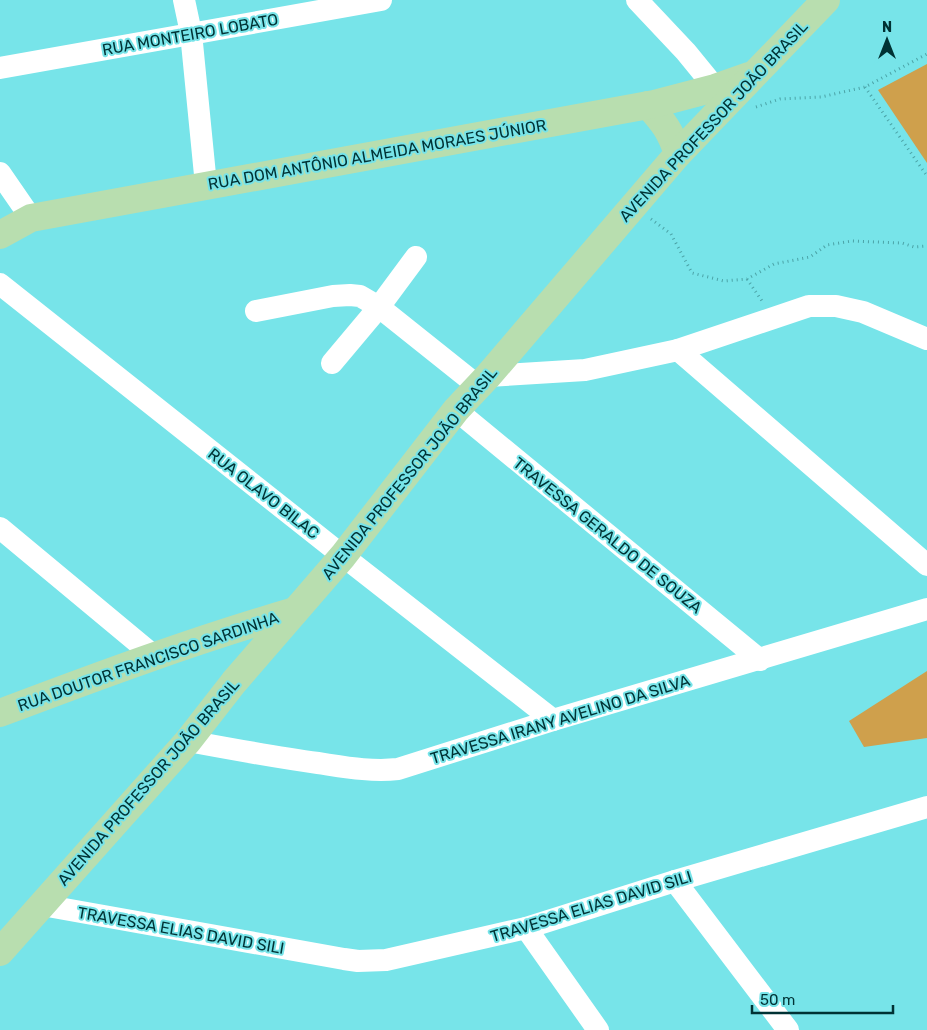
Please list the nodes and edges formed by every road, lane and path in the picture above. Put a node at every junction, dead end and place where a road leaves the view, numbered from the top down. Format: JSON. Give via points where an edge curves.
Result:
{"nodes":[{"id":1,"x":184,"y":0,"type":"edge"},
{"id":2,"x":381,"y":0,"type":"edge"},
{"id":3,"x":637,"y":0,"type":"edge"},
{"id":4,"x":826,"y":0,"type":"edge"},
{"id":5,"x":191,"y":33,"type":"junction"},
{"id":6,"x":927,"y":54,"type":"edge"},
{"id":7,"x":0,"y":68,"type":"edge"},
{"id":8,"x":756,"y":74,"type":"joint"},
{"id":9,"x":865,"y":87,"type":"junction"},
{"id":10,"x":721,"y":95,"type":"junction"},
{"id":11,"x":648,"y":105,"type":"junction"},
{"id":12,"x":678,"y":154,"type":"junction"},
{"id":13,"x":0,"y":173,"type":"edge"},
{"id":14,"x":927,"y":176,"type":"edge"},
{"id":15,"x":206,"y":185,"type":"junction"},
{"id":16,"x":632,"y":207,"type":"junction"},
{"id":17,"x":31,"y":218,"type":"junction"},
{"id":18,"x":0,"y":235,"type":"edge"},
{"id":19,"x":927,"y":246,"type":"edge"},
{"id":20,"x":416,"y":257,"type":"dead end"},
{"id":21,"x":0,"y":284,"type":"edge"},
{"id":22,"x":379,"y":307,"type":"junction"},
{"id":23,"x":256,"y":311,"type":"dead end"},
{"id":24,"x":927,"y":339,"type":"edge"},
{"id":25,"x":678,"y":350,"type":"junction"},
{"id":26,"x":332,"y":363,"type":"dead end"},
{"id":27,"x":483,"y":381,"type":"junction"},
{"id":28,"x":456,"y":410,"type":"junction"},
{"id":29,"x":0,"y":528,"type":"edge"},
{"id":30,"x":343,"y":556,"type":"junction"},
{"id":31,"x":927,"y":565,"type":"edge"},
{"id":32,"x":927,"y":609,"type":"edge"},
{"id":33,"x":296,"y":611,"type":"junction"},
{"id":34,"x":154,"y":656,"type":"junction"},
{"id":35,"x":760,"y":660,"type":"junction"},
{"id":36,"x":0,"y":713,"type":"edge"},
{"id":37,"x":553,"y":720,"type":"junction"},
{"id":38,"x":188,"y":741,"type":"junction"},
{"id":39,"x":927,"y":807,"type":"edge"},
{"id":40,"x":675,"y":881,"type":"junction"},
{"id":41,"x":42,"y":905,"type":"junction"},
{"id":42,"x":526,"y":928,"type":"junction"},
{"id":43,"x":0,"y":952,"type":"edge"},
{"id":44,"x":598,"y":1030,"type":"edge"},
{"id":45,"x":788,"y":1030,"type":"edge"}],
"edges":[{"from":1,"to":5,"type":"street"},
{"from":2,"to":5,"type":"street","name":"RUA MONTEIRO LOBATO"},
{"from":3,"to":10,"type":"street"},
{"from":4,"to":8,"type":"main road","name":"AVENIDA PROFESSOR JOÃO BRASIL"},
{"from":5,"to":7,"type":"street","name":"RUA MONTEIRO LOBATO"},
{"from":5,"to":15,"type":"street"},
{"from":6,"to":9,"type":"path"},
{"from":8,"to":10,"type":"main road","name":"RUA DOM ANTÔNIO ALMEIDA MORAES JÚNIOR"},
{"from":9,"to":10,"type":"path","via":[[821,97],[780,99],[736,113]]},
{"from":9,"to":14,"type":"path"},
{"from":10,"to":11,"type":"main road","name":"RUA DOM ANTÔNIO ALMEIDA MORAES JÚNIOR"},
{"from":10,"to":12,"type":"main road","name":"AVENIDA PROFESSOR JOÃO BRASIL"},
{"from":11,"to":12,"type":"main road","via":[[666,126]]},
{"from":11,"to":15,"type":"main road","name":"RUA DOM ANTÔNIO ALMEIDA MORAES JÚNIOR"},
{"from":12,"to":16,"type":"main road","name":"AVENIDA PROFESSOR JOÃO BRASIL"},
{"from":13,"to":17,"type":"street"},
{"from":15,"to":17,"type":"main road","name":"RUA DOM ANTÔNIO ALMEIDA MORAES JÚNIOR"},
{"from":16,"to":19,"type":"path","via":[[671,234],[692,273],[724,280],[747,279],[774,264],[810,257],[827,245],[852,241]]},
{"from":16,"to":27,"type":"main road","name":"AVENIDA PROFESSOR JOÃO BRASIL"},
{"from":17,"to":18,"type":"main road","name":"RUA DOM ANTÔNIO ALMEIDA MORAES JÚNIOR"},
{"from":20,"to":22,"type":"street"},
{"from":21,"to":30,"type":"street","name":"RUA OLAVO BILAC"},
{"from":22,"to":23,"type":"street","via":[[360,296],[350,295]]},
{"from":22,"to":26,"type":"street"},
{"from":22,"to":27,"type":"street"},
{"from":24,"to":25,"type":"street","via":[[862,312],[836,306],[809,306]]},
{"from":25,"to":27,"type":"street","via":[[585,370]]},
{"from":25,"to":31,"type":"street"},
{"from":27,"to":28,"type":"main road","name":"AVENIDA PROFESSOR JOÃO BRASIL"},
{"from":28,"to":30,"type":"main road","name":"AVENIDA PROFESSOR JOÃO BRASIL"},
{"from":28,"to":35,"type":"street","name":"TRAVESSA GERALDO DE SOUZA"},
{"from":29,"to":34,"type":"street"},
{"from":30,"to":33,"type":"main road","name":"AVENIDA PROFESSOR JOÃO BRASIL"},
{"from":30,"to":37,"type":"street","name":"RUA OLAVO BILAC"},
{"from":32,"to":35,"type":"street","name":"TRAVESSA IRANY AVELINO DA SILVA"},
{"from":33,"to":34,"type":"main road","name":"RUA DOUTOR FRANCISCO SARDINHA"},
{"from":33,"to":38,"type":"main road","name":"AVENIDA PROFESSOR JOÃO BRASIL"},
{"from":34,"to":36,"type":"main road","name":"RUA DOUTOR FRANCISCO SARDINHA"},
{"from":35,"to":37,"type":"street","name":"TRAVESSA IRANY AVELINO DA SILVA"},
{"from":37,"to":38,"type":"street","name":"TRAVESSA IRANY AVELINO DA SILVA","via":[[398,769],[380,771]]},
{"from":38,"to":41,"type":"main road","name":"AVENIDA PROFESSOR JOÃO BRASIL"},
{"from":39,"to":40,"type":"street","name":"TRAVESSA ELIAS DAVID SILI"},
{"from":40,"to":42,"type":"street","name":"TRAVESSA ELIAS DAVID SILI"},
{"from":40,"to":45,"type":"street"},
{"from":41,"to":42,"type":"street","name":"TRAVESSA ELIAS DAVID SILI","via":[[358,961],[386,960]]},
{"from":41,"to":43,"type":"main road","name":"AVENIDA PROFESSOR JOÃO BRASIL"},
{"from":42,"to":44,"type":"street"}]}
